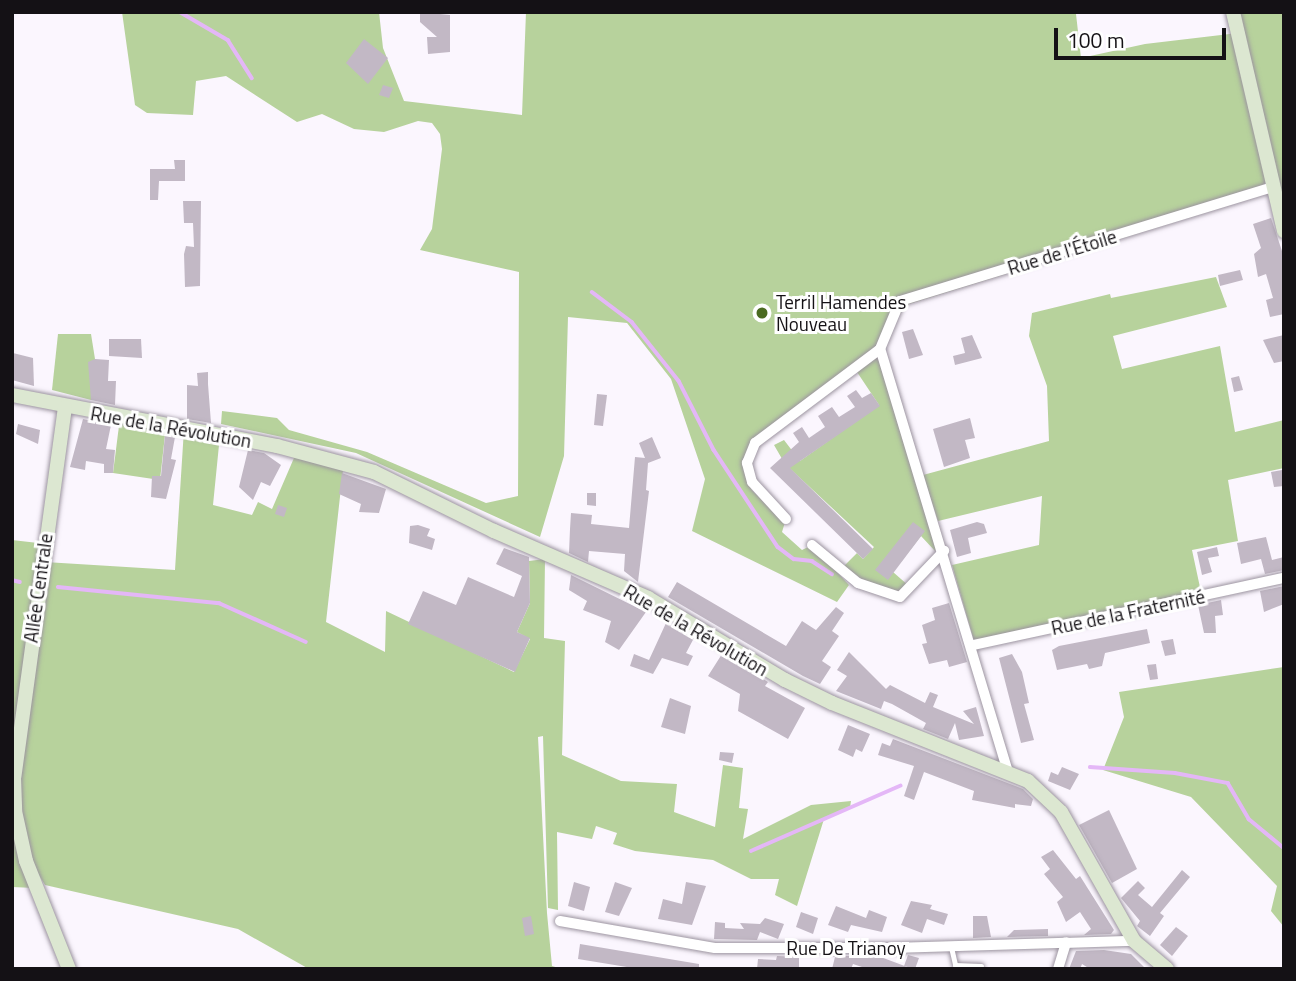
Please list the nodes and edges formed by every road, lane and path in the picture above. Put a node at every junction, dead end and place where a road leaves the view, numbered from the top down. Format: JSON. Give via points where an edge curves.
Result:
{"nodes":[{"id":1,"x":1233,"y":12,"type":"edge"},
{"id":2,"x":1273,"y":187,"type":"junction"},
{"id":3,"x":1284,"y":231,"type":"edge"},
{"id":4,"x":880,"y":349,"type":"junction"},
{"id":5,"x":12,"y":395,"type":"edge"},
{"id":6,"x":65,"y":407,"type":"junction"},
{"id":7,"x":786,"y":519,"type":"dead end"},
{"id":8,"x":811,"y":545,"type":"dead end"},
{"id":9,"x":944,"y":551,"type":"junction"},
{"id":10,"x":1284,"y":578,"type":"edge"},
{"id":11,"x":973,"y":645,"type":"junction"},
{"id":12,"x":14,"y":768,"type":"edge"},
{"id":13,"x":1008,"y":772,"type":"junction"},
{"id":14,"x":560,"y":921,"type":"dead end"},
{"id":15,"x":1134,"y":941,"type":"junction"},
{"id":16,"x":1066,"y":942,"type":"junction"},
{"id":17,"x":951,"y":947,"type":"junction"},
{"id":18,"x":981,"y":966,"type":"dead end"},
{"id":19,"x":69,"y":969,"type":"edge"},
{"id":20,"x":1058,"y":969,"type":"edge"},
{"id":21,"x":1167,"y":969,"type":"edge"}],
"edges":[{"from":1,"to":2,"type":"street"},
{"from":2,"to":3,"type":"street"},
{"from":2,"to":4,"type":"street","name":"Rue de l'Étoile","via":[[900,302]]},
{"from":4,"to":7,"type":"street","via":[[755,443],[747,463],[752,482]]},
{"from":4,"to":9,"type":"street"},
{"from":5,"to":6,"type":"street","name":"Rue de la Révolution"},
{"from":6,"to":12,"type":"street","name":"Allée Centrale"},
{"from":6,"to":13,"type":"street","name":"Rue de la Révolution","via":[[277,446],[374,472],[648,598],[832,703]]},
{"from":8,"to":9,"type":"street","via":[[859,583],[900,597]]},
{"from":9,"to":11,"type":"street"},
{"from":10,"to":11,"type":"street","name":"Rue de la Fraternité"},
{"from":11,"to":13,"type":"street"},
{"from":12,"to":19,"type":"street","name":"Allée Centrale","via":[[20,839]]},
{"from":13,"to":15,"type":"street","name":"Rue de la Révolution","via":[[1051,798]]},
{"from":14,"to":17,"type":"street","name":"Rue De Trianoy","via":[[715,947]]},
{"from":15,"to":16,"type":"street","name":"Rue De Trianoy"},
{"from":15,"to":21,"type":"street","name":"Rue de la Révolution"},
{"from":16,"to":17,"type":"street","name":"Rue De Trianoy"},
{"from":16,"to":20,"type":"street"},
{"from":17,"to":18,"type":"lane","via":[[954,965]]}]}
